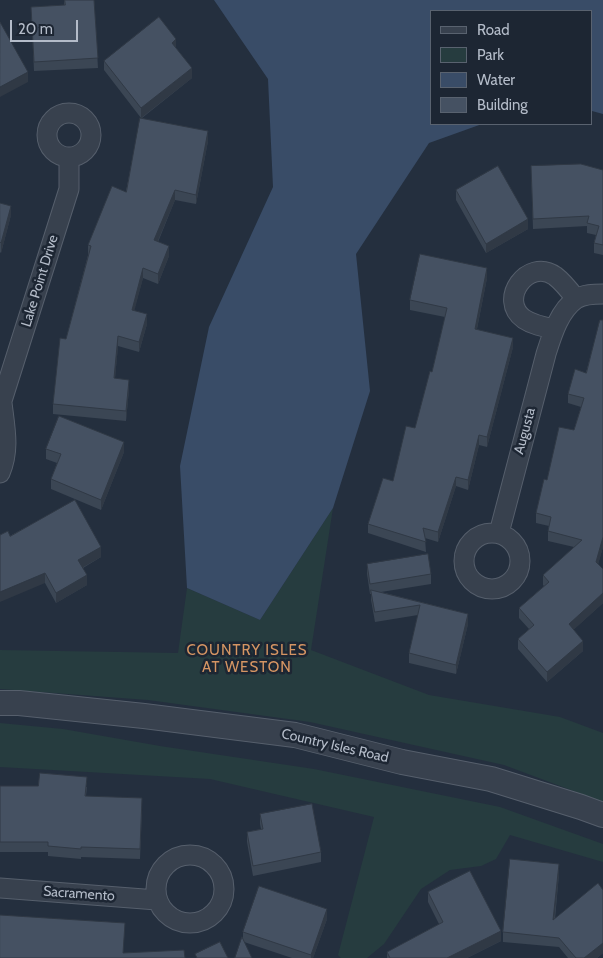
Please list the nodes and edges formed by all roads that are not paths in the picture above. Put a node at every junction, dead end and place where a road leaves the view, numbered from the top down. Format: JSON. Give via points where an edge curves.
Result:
{"nodes":[{"id":1,"x":69,"y":158,"type":"dead end"},
{"id":2,"x":603,"y":294,"type":"edge"},
{"id":3,"x":576,"y":299,"type":"junction"},
{"id":4,"x":554,"y":329,"type":"junction"},
{"id":5,"x":1,"y":405,"type":"edge"},
{"id":6,"x":0,"y":473,"type":"edge"},
{"id":7,"x":498,"y":533,"type":"dead end"},
{"id":8,"x":0,"y":703,"type":"edge"},
{"id":9,"x":603,"y":815,"type":"edge"},
{"id":10,"x":0,"y":888,"type":"edge"},
{"id":11,"x":158,"y":900,"type":"dead end"}],
"edges":[{"from":1,"to":5,"type":"street","name":"Lake Point Drive","via":[[69,188]]},
{"from":2,"to":3,"type":"street","via":[[588,294]]},
{"from":3,"to":4,"type":"street"},
{"from":3,"to":4,"type":"street","via":[[554,275],[545,272],[527,275],[520,281],[514,292],[518,313],[524,320]]},
{"from":4,"to":7,"type":"street","name":"Augusta"},
{"from":5,"to":6,"type":"street","name":"Lake Point Drive","via":[[6,453]]},
{"from":8,"to":9,"type":"street","name":"Country Isles Road","via":[[144,716],[295,735],[402,762],[491,779]]},
{"from":10,"to":11,"type":"street","name":"Sacramento"}]}
